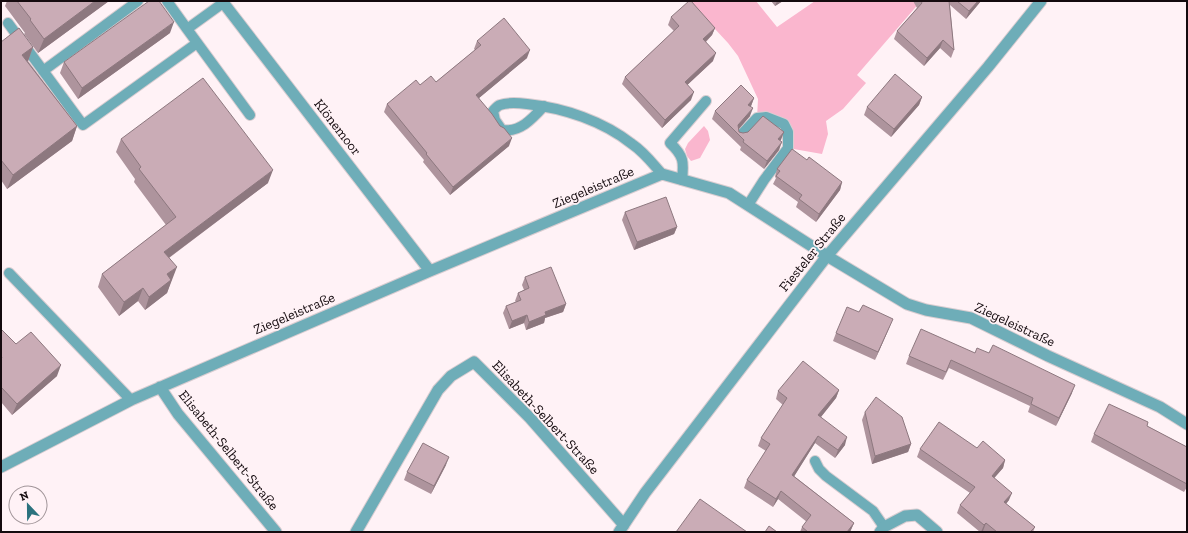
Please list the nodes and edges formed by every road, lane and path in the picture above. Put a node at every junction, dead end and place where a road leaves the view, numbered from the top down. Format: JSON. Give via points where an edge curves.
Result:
{"nodes":[{"id":1,"x":138,"y":1,"type":"edge"},
{"id":2,"x":167,"y":1,"type":"edge"},
{"id":3,"x":1041,"y":1,"type":"edge"},
{"id":4,"x":222,"y":2,"type":"edge"},
{"id":5,"x":8,"y":23,"type":"dead end"},
{"id":6,"x":187,"y":29,"type":"junction"},
{"id":7,"x":197,"y":43,"type":"junction"},
{"id":8,"x":43,"y":71,"type":"junction"},
{"id":9,"x":706,"y":101,"type":"dead end"},
{"id":10,"x":544,"y":106,"type":"junction"},
{"id":11,"x":250,"y":115,"type":"dead end"},
{"id":12,"x":741,"y":136,"type":"edge"},
{"id":13,"x":662,"y":174,"type":"junction"},
{"id":14,"x":682,"y":180,"type":"junction"},
{"id":15,"x":748,"y":205,"type":"junction"},
{"id":16,"x":827,"y":256,"type":"junction"},
{"id":17,"x":430,"y":271,"type":"junction"},
{"id":18,"x":9,"y":273,"type":"dead end"},
{"id":19,"x":160,"y":387,"type":"junction"},
{"id":20,"x":131,"y":400,"type":"junction"},
{"id":21,"x":1187,"y":424,"type":"edge"},
{"id":22,"x":815,"y":461,"type":"dead end"},
{"id":23,"x":1,"y":467,"type":"edge"},
{"id":24,"x":621,"y":528,"type":"edge"},
{"id":25,"x":882,"y":529,"type":"edge"},
{"id":26,"x":276,"y":532,"type":"edge"},
{"id":27,"x":356,"y":532,"type":"edge"},
{"id":28,"x":937,"y":532,"type":"edge"}],
"edges":[{"from":1,"to":8,"type":"lane"},
{"from":2,"to":6,"type":"lane"},
{"from":3,"to":16,"type":"street","name":"Fiesteler Straße"},
{"from":4,"to":6,"type":"lane"},
{"from":4,"to":17,"type":"street","name":"Klönemoor"},
{"from":5,"to":8,"type":"lane"},
{"from":6,"to":7,"type":"lane"},
{"from":7,"to":8,"type":"lane","via":[[83,126]]},
{"from":7,"to":11,"type":"lane"},
{"from":9,"to":14,"type":"lane","via":[[670,143],[678,151],[684,164]]},
{"from":10,"to":10,"type":"lane","via":[[514,103],[499,105],[494,111],[495,120],[502,130],[510,131],[528,122]]},
{"from":10,"to":13,"type":"lane","via":[[581,117],[614,132],[641,151]]},
{"from":12,"to":15,"type":"lane","via":[[757,118],[766,117],[784,124],[788,132],[788,148]]},
{"from":13,"to":14,"type":"street","name":"Ziegeleistraße"},
{"from":13,"to":17,"type":"street","name":"Ziegeleistraße"},
{"from":14,"to":15,"type":"street","name":"Ziegeleistraße","via":[[729,193]]},
{"from":15,"to":16,"type":"street","name":"Ziegeleistraße"},
{"from":16,"to":21,"type":"street","name":"Ziegeleistraße","via":[[907,304],[971,318],[1160,407]]},
{"from":16,"to":24,"type":"street","name":"Fiesteler Straße"},
{"from":17,"to":19,"type":"street","name":"Ziegeleistraße"},
{"from":18,"to":20,"type":"lane"},
{"from":19,"to":20,"type":"street","name":"Ziegeleistraße"},
{"from":19,"to":26,"type":"street","name":"Elisabeth-Selbert-Straße","via":[[178,414]]},
{"from":20,"to":23,"type":"street","name":"Ziegeleistraße"},
{"from":22,"to":25,"type":"lane","via":[[826,476],[873,511]]},
{"from":24,"to":27,"type":"street","name":"Elisabeth-Selbert-Straße","via":[[530,418],[474,362],[451,376],[438,390]]},
{"from":25,"to":28,"type":"street","via":[[905,516],[917,515]]}]}
